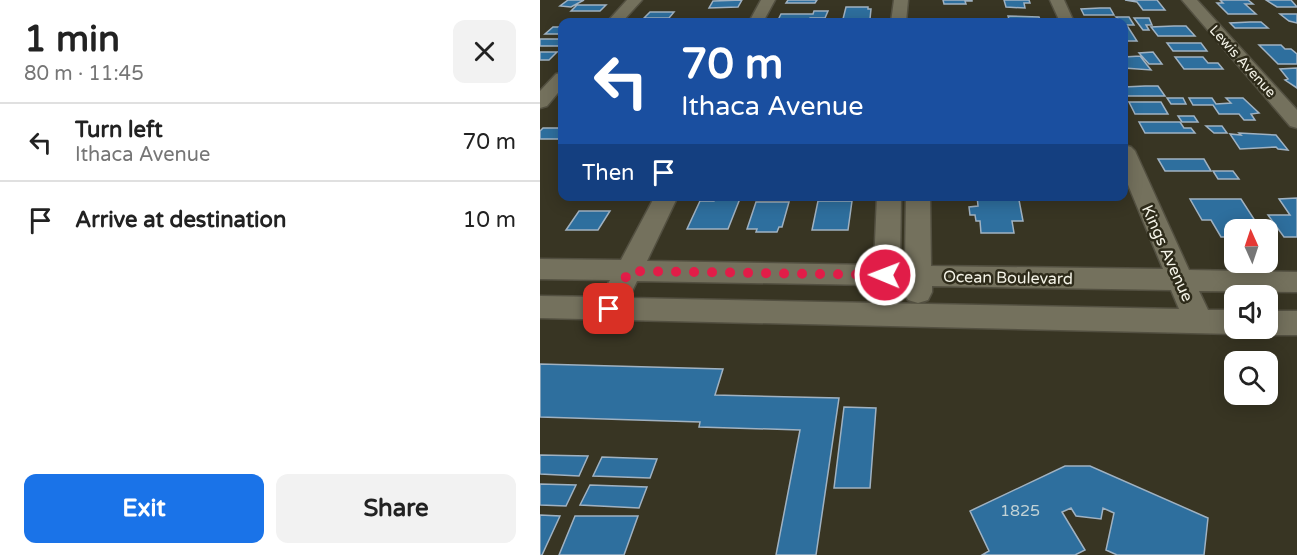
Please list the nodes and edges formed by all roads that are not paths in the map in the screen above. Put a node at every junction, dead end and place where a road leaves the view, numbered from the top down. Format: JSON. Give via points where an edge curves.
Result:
{"nodes":[{"id":1,"x":635,"y":0,"type":"edge"},
{"id":2,"x":768,"y":0,"type":"edge"},
{"id":3,"x":901,"y":0,"type":"edge"},
{"id":4,"x":1057,"y":0,"type":"edge"},
{"id":5,"x":1189,"y":0,"type":"edge"},
{"id":6,"x":618,"y":18,"type":"edge"},
{"id":7,"x":758,"y":18,"type":"edge"},
{"id":8,"x":900,"y":18,"type":"edge"},
{"id":9,"x":1065,"y":18,"type":"edge"},
{"id":10,"x":558,"y":82,"type":"edge"},
{"id":11,"x":540,"y":102,"type":"edge"},
{"id":12,"x":1297,"y":122,"type":"edge"},
{"id":13,"x":1128,"y":160,"type":"edge"},
{"id":14,"x":664,"y":201,"type":"edge"},
{"id":15,"x":890,"y":201,"type":"edge"},
{"id":16,"x":918,"y":201,"type":"edge"},
{"id":17,"x":540,"y":269,"type":"edge"},
{"id":18,"x":629,"y":271,"type":"junction"},
{"id":19,"x":885,"y":275,"type":"junction"},
{"id":20,"x":918,"y":276,"type":"junction"},
{"id":21,"x":1180,"y":280,"type":"junction"},
{"id":22,"x":1297,"y":282,"type":"edge"},
{"id":23,"x":540,"y":307,"type":"edge"},
{"id":24,"x":609,"y":309,"type":"junction"},
{"id":25,"x":888,"y":314,"type":"junction"},
{"id":26,"x":918,"y":314,"type":"junction"},
{"id":27,"x":1199,"y":322,"type":"junction"},
{"id":28,"x":1224,"y":322,"type":"edge"},
{"id":29,"x":1278,"y":323,"type":"edge"},
{"id":30,"x":1297,"y":323,"type":"edge"}],
"edges":[{"from":1,"to":6,"type":"street"},
{"from":2,"to":7,"type":"street"},
{"from":3,"to":8,"type":"street"},
{"from":4,"to":9,"type":"street"},
{"from":5,"to":12,"type":"street","name":"Lewis Avenue"},
{"from":10,"to":11,"type":"street"},
{"from":13,"to":21,"type":"street","name":"Kings Avenue"},
{"from":14,"to":18,"type":"street"},
{"from":15,"to":19,"type":"street"},
{"from":16,"to":20,"type":"street"},
{"from":17,"to":18,"type":"street","name":"Ocean Boulevard"},
{"from":18,"to":19,"type":"street","name":"Ocean Boulevard"},
{"from":18,"to":24,"type":"street"},
{"from":19,"to":20,"type":"street","name":"Ocean Boulevard"},
{"from":19,"to":25,"type":"street"},
{"from":20,"to":21,"type":"street","name":"Ocean Boulevard"},
{"from":20,"to":26,"type":"street"},
{"from":21,"to":22,"type":"street","name":"Ocean Boulevard"},
{"from":21,"to":27,"type":"street","name":"Kings Avenue"},
{"from":23,"to":24,"type":"street"},
{"from":24,"to":25,"type":"street"},
{"from":25,"to":26,"type":"street"},
{"from":26,"to":27,"type":"street"},
{"from":27,"to":28,"type":"street"},
{"from":29,"to":30,"type":"street"}]}
